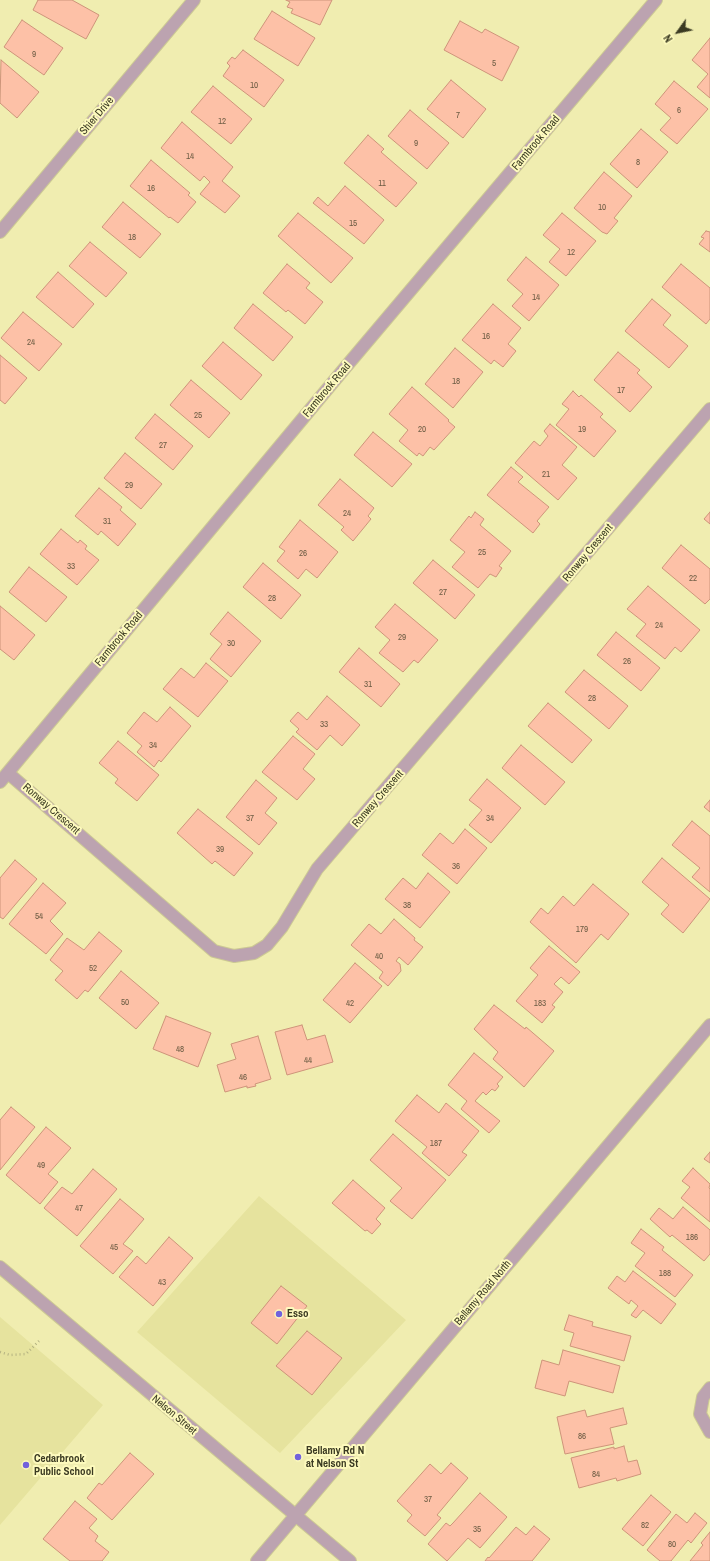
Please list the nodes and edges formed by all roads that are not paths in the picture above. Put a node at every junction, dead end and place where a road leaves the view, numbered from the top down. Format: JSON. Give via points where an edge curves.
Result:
{"nodes":[{"id":1,"x":194,"y":0,"type":"edge"},
{"id":2,"x":656,"y":0,"type":"edge"},
{"id":3,"x":0,"y":232,"type":"edge"},
{"id":4,"x":710,"y":409,"type":"edge"},
{"id":5,"x":8,"y":773,"type":"junction"},
{"id":6,"x":0,"y":782,"type":"edge"},
{"id":7,"x":710,"y":1025,"type":"edge"},
{"id":8,"x":0,"y":1267,"type":"edge"},
{"id":9,"x":710,"y":1388,"type":"edge"},
{"id":10,"x":710,"y":1432,"type":"edge"},
{"id":11,"x":295,"y":1516,"type":"junction"},
{"id":12,"x":257,"y":1561,"type":"edge"},
{"id":13,"x":350,"y":1561,"type":"edge"}],
"edges":[{"from":1,"to":3,"type":"street","name":"Shier Drive"},
{"from":2,"to":5,"type":"street","name":"Farmbrook Road","via":[[344,369]]},
{"from":4,"to":5,"type":"street","name":"Ronway Crescent","via":[[317,869],[282,927],[267,945],[254,953],[234,956],[214,951]]},
{"from":5,"to":6,"type":"street","name":"Farmbrook Road"},
{"from":7,"to":11,"type":"street","name":"Bellamy Road North"},
{"from":8,"to":11,"type":"street","name":"Nelson Street"},
{"from":9,"to":10,"type":"street","via":[[703,1398],[700,1414]]},
{"from":11,"to":12,"type":"street","name":"Bellamy Road North"},
{"from":11,"to":13,"type":"street","name":"Nelson Street"}]}
